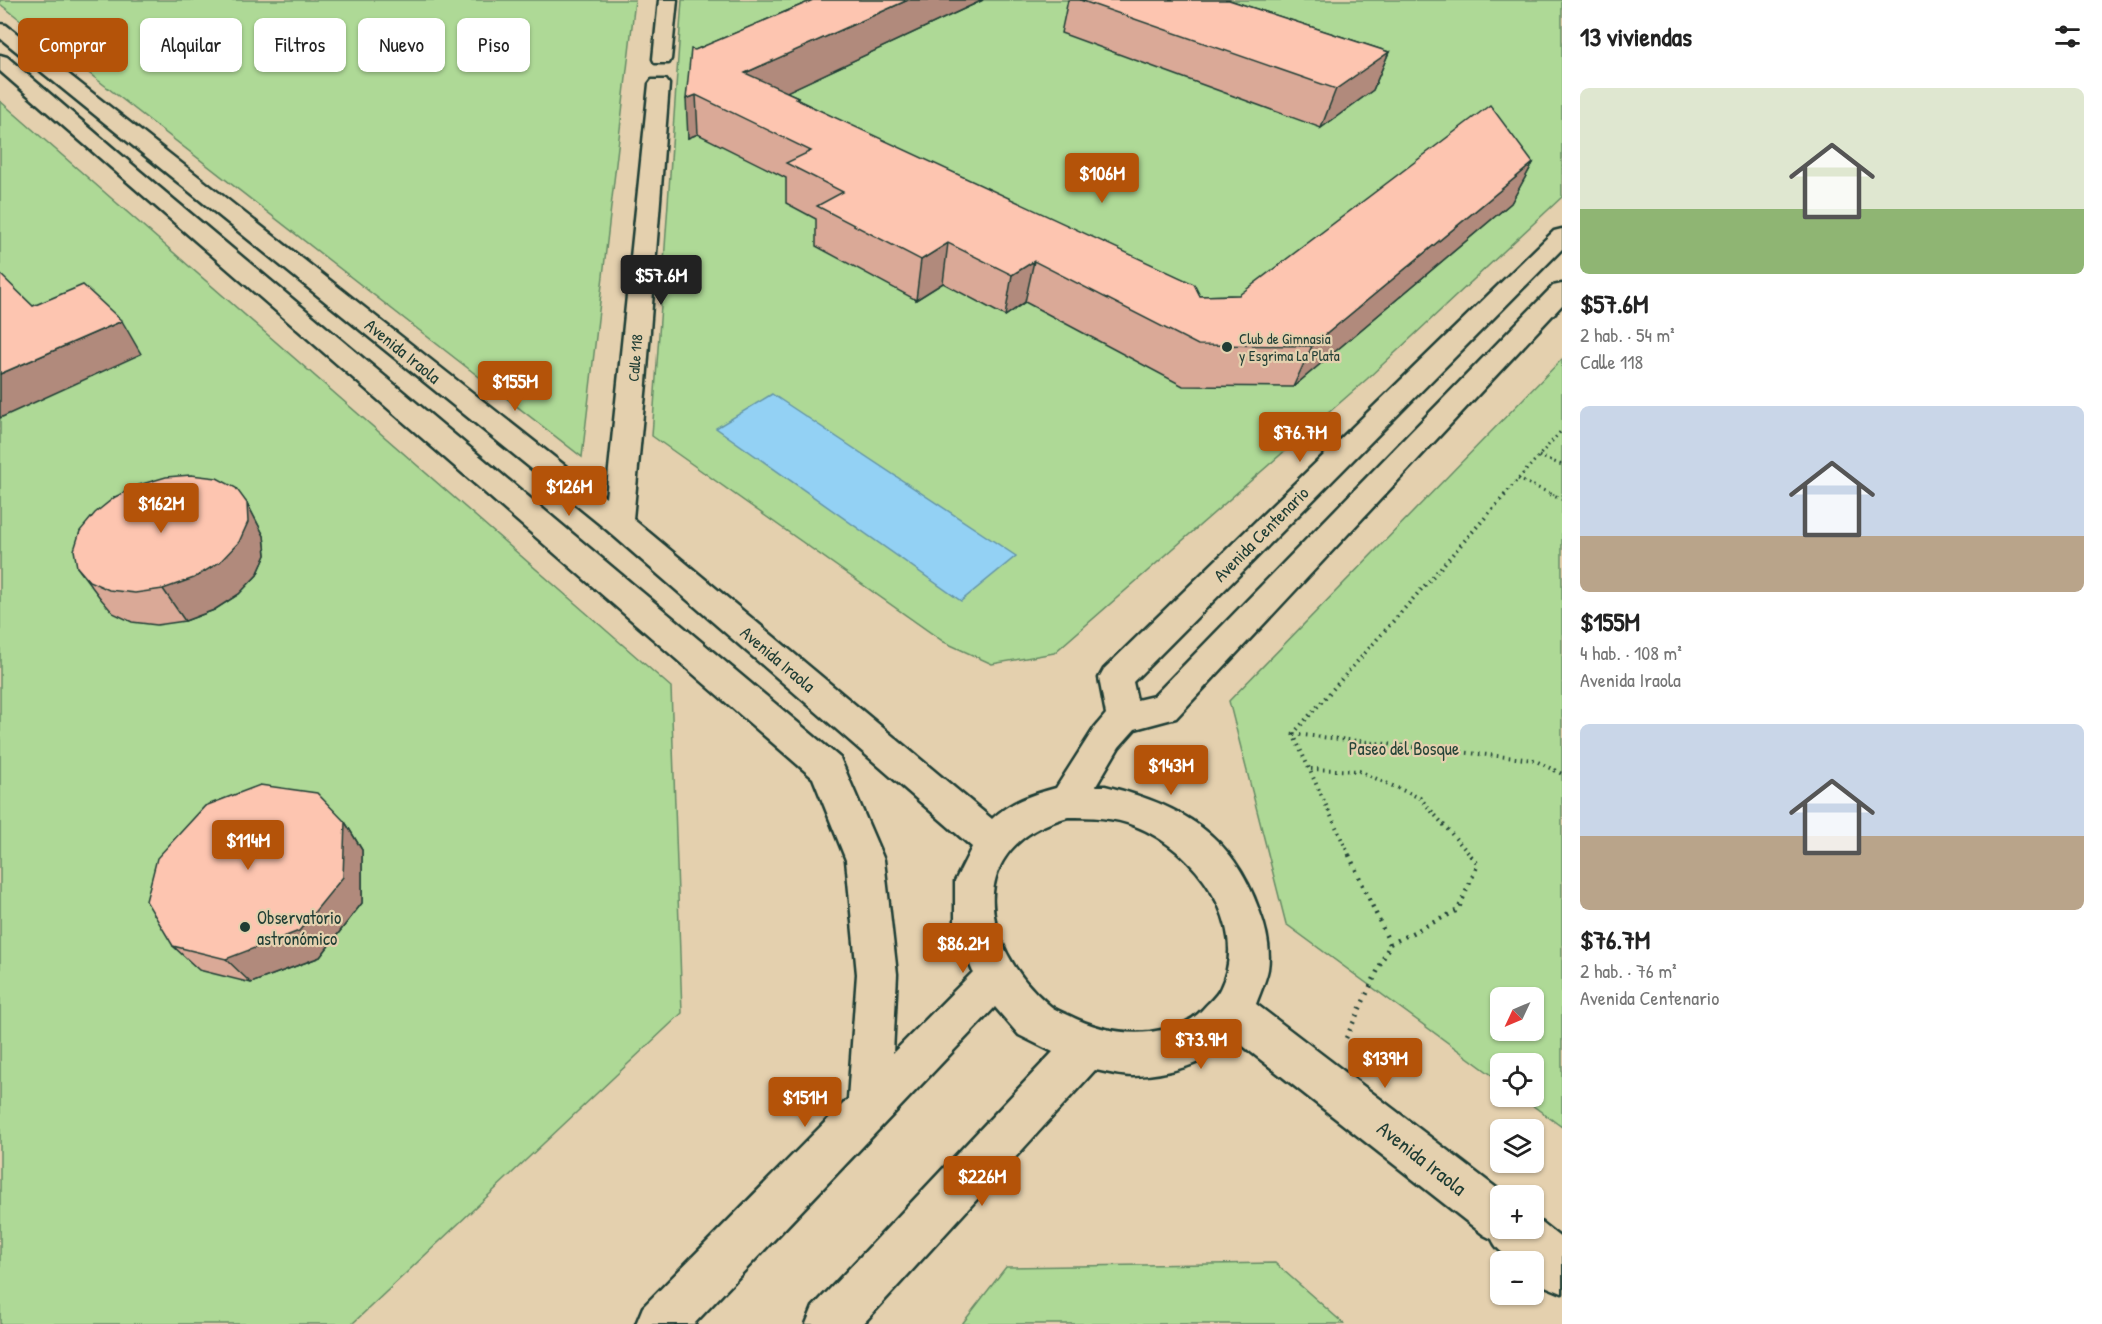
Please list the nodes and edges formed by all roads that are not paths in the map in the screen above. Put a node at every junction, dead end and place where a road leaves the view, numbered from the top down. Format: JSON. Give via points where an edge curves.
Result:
{"nodes":[{"id":1,"x":668,"y":0,"type":"edge"},
{"id":2,"x":0,"y":28,"type":"edge"},
{"id":3,"x":662,"y":59,"type":"dead end"},
{"id":4,"x":0,"y":61,"type":"edge"},
{"id":5,"x":659,"y":84,"type":"dead end"},
{"id":6,"x":1562,"y":236,"type":"edge"},
{"id":7,"x":1562,"y":291,"type":"edge"},
{"id":8,"x":618,"y":524,"type":"junction"},
{"id":9,"x":1124,"y":717,"type":"junction"},
{"id":10,"x":1068,"y":801,"type":"junction"},
{"id":11,"x":993,"y":842,"type":"junction"},
{"id":12,"x":996,"y":977,"type":"junction"},
{"id":13,"x":1230,"y":1010,"type":"junction"},
{"id":14,"x":1087,"y":1047,"type":"junction"},
{"id":15,"x":869,"y":1107,"type":"junction"},
{"id":16,"x":1490,"y":1212,"type":"edge"},
{"id":17,"x":1525,"y":1239,"type":"edge"},
{"id":18,"x":1562,"y":1269,"type":"edge"},
{"id":19,"x":660,"y":1324,"type":"edge"},
{"id":20,"x":830,"y":1324,"type":"edge"}],
"edges":[{"from":1,"to":3,"type":"street"},
{"from":2,"to":8,"type":"street","name":"Avenida Iraola"},
{"from":4,"to":15,"type":"street","via":[[827,769],[865,860],[877,974]]},
{"from":5,"to":8,"type":"street","name":"Calle 118"},
{"from":6,"to":9,"type":"street","name":"Avenida Centenario","via":[[1116,678]]},
{"from":7,"to":9,"type":"street","via":[[1164,708]]},
{"from":8,"to":11,"type":"street","name":"Avenida Iraola"},
{"from":9,"to":10,"type":"street","via":[[1107,737]]},
{"from":10,"to":11,"type":"street","via":[[1038,809],[1014,822]]},
{"from":10,"to":13,"type":"street","via":[[1106,802],[1144,812],[1180,832],[1211,860],[1234,893],[1247,931],[1248,969]]},
{"from":11,"to":12,"type":"street","via":[[974,881],[975,929]]},
{"from":12,"to":14,"type":"street","via":[[1034,1020]]},
{"from":12,"to":15,"type":"street"},
{"from":13,"to":14,"type":"street","via":[[1210,1032],[1174,1050],[1131,1055]]},
{"from":13,"to":16,"type":"street","name":"Avenida Iraola"},
{"from":14,"to":20,"type":"street"},
{"from":15,"to":19,"type":"street"},
{"from":17,"to":18,"type":"street"}]}
